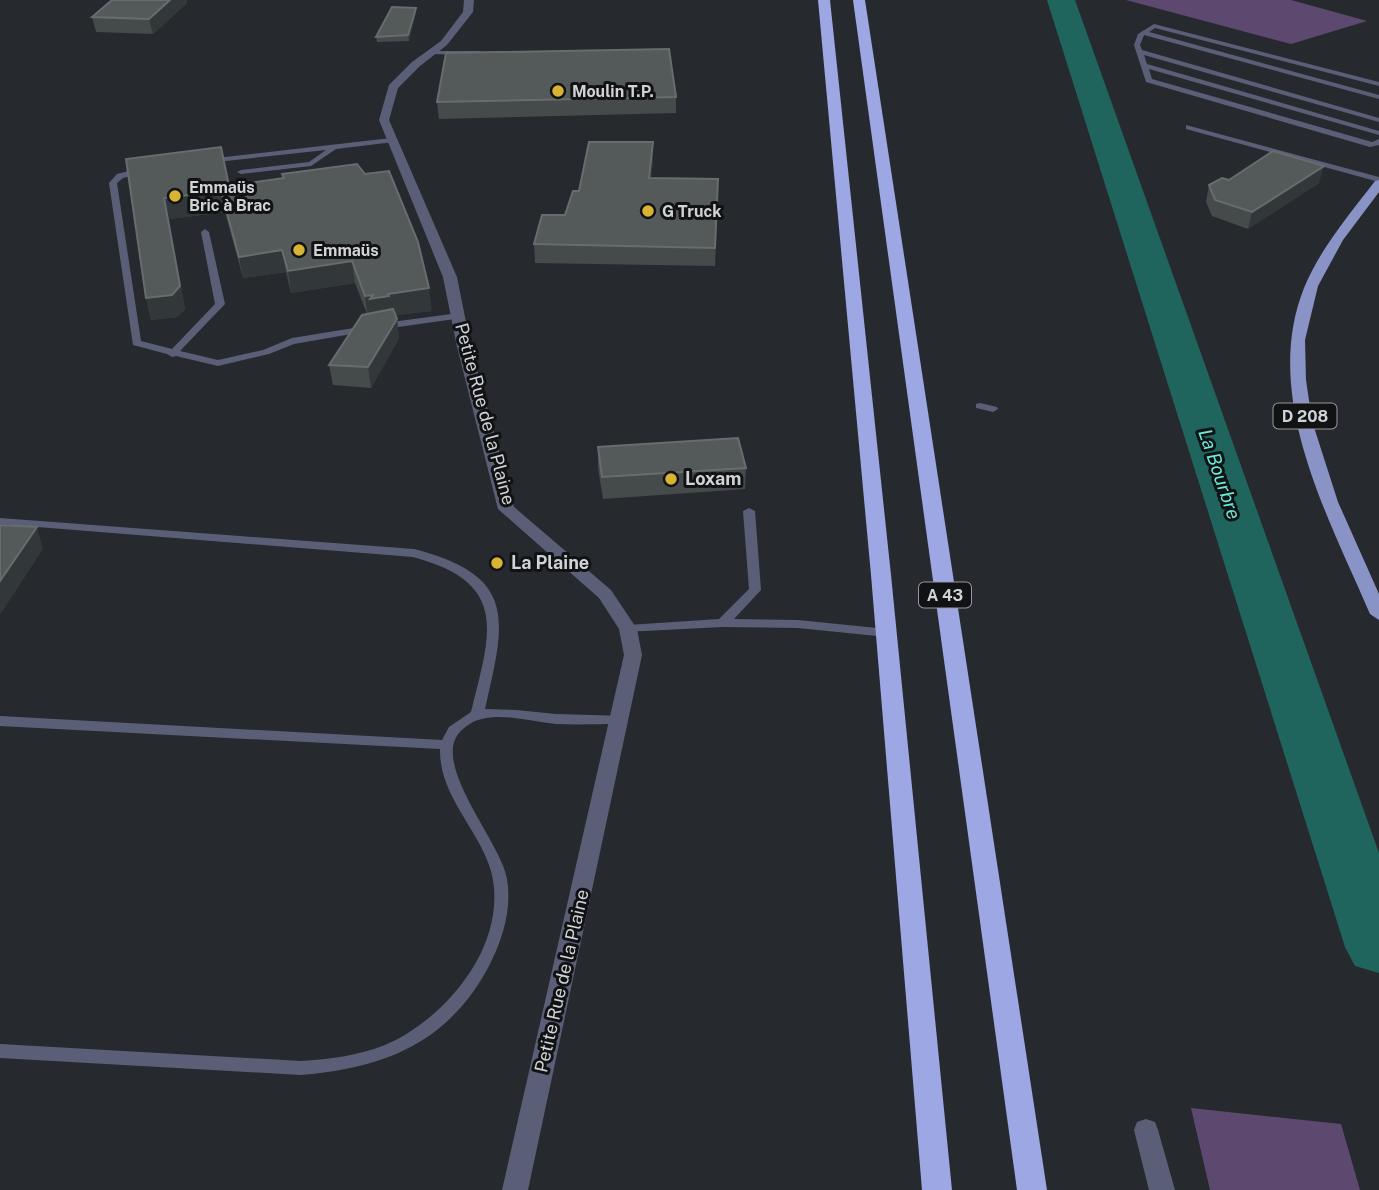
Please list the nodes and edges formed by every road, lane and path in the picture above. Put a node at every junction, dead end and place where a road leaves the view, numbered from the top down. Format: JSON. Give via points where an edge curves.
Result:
{"nodes":[{"id":1,"x":470,"y":0,"type":"edge"},
{"id":2,"x":824,"y":0,"type":"edge"},
{"id":3,"x":859,"y":0,"type":"edge"},
{"id":4,"x":1144,"y":33,"type":"junction"},
{"id":5,"x":1140,"y":52,"type":"junction"},
{"id":6,"x":431,"y":53,"type":"junction"},
{"id":7,"x":487,"y":53,"type":"edge"},
{"id":8,"x":1144,"y":65,"type":"junction"},
{"id":9,"x":1379,"y":84,"type":"edge"},
{"id":10,"x":1379,"y":97,"type":"edge"},
{"id":11,"x":1379,"y":120,"type":"edge"},
{"id":12,"x":1189,"y":127,"type":"dead end"},
{"id":13,"x":1379,"y":134,"type":"edge"},
{"id":14,"x":391,"y":140,"type":"junction"},
{"id":15,"x":1379,"y":141,"type":"edge"},
{"id":16,"x":335,"y":146,"type":"junction"},
{"id":17,"x":191,"y":163,"type":"edge"},
{"id":18,"x":152,"y":168,"type":"edge"},
{"id":19,"x":241,"y":172,"type":"dead end"},
{"id":20,"x":1379,"y":182,"type":"edge"},
{"id":21,"x":1379,"y":201,"type":"edge"},
{"id":22,"x":1352,"y":219,"type":"junction"},
{"id":23,"x":205,"y":232,"type":"dead end"},
{"id":24,"x":459,"y":316,"type":"junction"},
{"id":25,"x":173,"y":354,"type":"junction"},
{"id":26,"x":980,"y":406,"type":"dead end"},
{"id":27,"x":993,"y":409,"type":"dead end"},
{"id":28,"x":749,"y":511,"type":"dead end"},
{"id":29,"x":0,"y":521,"type":"edge"},
{"id":30,"x":1379,"y":614,"type":"edge"},
{"id":31,"x":723,"y":623,"type":"junction"},
{"id":32,"x":628,"y":629,"type":"junction"},
{"id":33,"x":887,"y":633,"type":"junction"},
{"id":34,"x":477,"y":715,"type":"junction"},
{"id":35,"x":620,"y":719,"type":"junction"},
{"id":36,"x":0,"y":721,"type":"edge"},
{"id":37,"x":446,"y":745,"type":"junction"},
{"id":38,"x":0,"y":1051,"type":"edge"},
{"id":39,"x":1146,"y":1130,"type":"dead end"},
{"id":40,"x":515,"y":1190,"type":"edge"},
{"id":41,"x":937,"y":1190,"type":"edge"},
{"id":42,"x":1032,"y":1190,"type":"edge"},
{"id":43,"x":1162,"y":1190,"type":"edge"}],
"edges":[{"from":1,"to":6,"type":"street","name":"Petite Rue de la Plaine","via":[[467,12],[444,44]]},
{"from":2,"to":33,"type":"highway"},
{"from":3,"to":42,"type":"highway","number":"A 43"},
{"from":4,"to":5,"type":"lane","via":[[1140,35]]},
{"from":4,"to":9,"type":"lane","via":[[1154,26]]},
{"from":4,"to":10,"type":"lane"},
{"from":5,"to":8,"type":"lane"},
{"from":5,"to":11,"type":"lane"},
{"from":6,"to":7,"type":"lane"},
{"from":6,"to":14,"type":"street","name":"Petite Rue de la Plaine","via":[[393,87],[384,113]]},
{"from":8,"to":13,"type":"lane"},
{"from":8,"to":15,"type":"lane","via":[[1149,80],[1373,145]]},
{"from":12,"to":20,"type":"lane"},
{"from":14,"to":16,"type":"lane"},
{"from":14,"to":24,"type":"street","name":"Petite Rue de la Plaine","via":[[450,277]]},
{"from":16,"to":17,"type":"lane"},
{"from":16,"to":19,"type":"lane","via":[[311,164]]},
{"from":18,"to":25,"type":"lane","via":[[120,176],[113,183],[136,343]]},
{"from":20,"to":22,"type":"main road","number":"D 208"},
{"from":21,"to":22,"type":"main road","number":"D 208"},
{"from":22,"to":30,"type":"main road","number":"D 208","via":[[1306,300],[1296,339],[1300,395],[1313,455]]},
{"from":23,"to":25,"type":"lane","via":[[220,304]]},
{"from":24,"to":25,"type":"lane","via":[[292,341],[218,363]]},
{"from":24,"to":32,"type":"street","name":"Petite Rue de la Plaine","via":[[506,509],[605,594]]},
{"from":26,"to":27,"type":"lane"},
{"from":28,"to":31,"type":"lane","via":[[755,590]]},
{"from":29,"to":34,"type":"lane","via":[[414,553],[439,559],[476,584],[490,602],[495,629]]},
{"from":31,"to":32,"type":"lane"},
{"from":31,"to":33,"type":"lane","via":[[798,624]]},
{"from":32,"to":35,"type":"street","name":"Petite Rue de la Plaine","via":[[633,655]]},
{"from":33,"to":41,"type":"highway"},
{"from":34,"to":35,"type":"lane"},
{"from":34,"to":37,"type":"lane","via":[[453,731]]},
{"from":35,"to":40,"type":"street","name":"Petite Rue de la Plaine"},
{"from":36,"to":37,"type":"lane"},
{"from":37,"to":38,"type":"lane","via":[[460,799],[498,870],[498,922],[481,967],[461,1000],[409,1042],[371,1059],[301,1069]]},
{"from":39,"to":43,"type":"street"}]}
